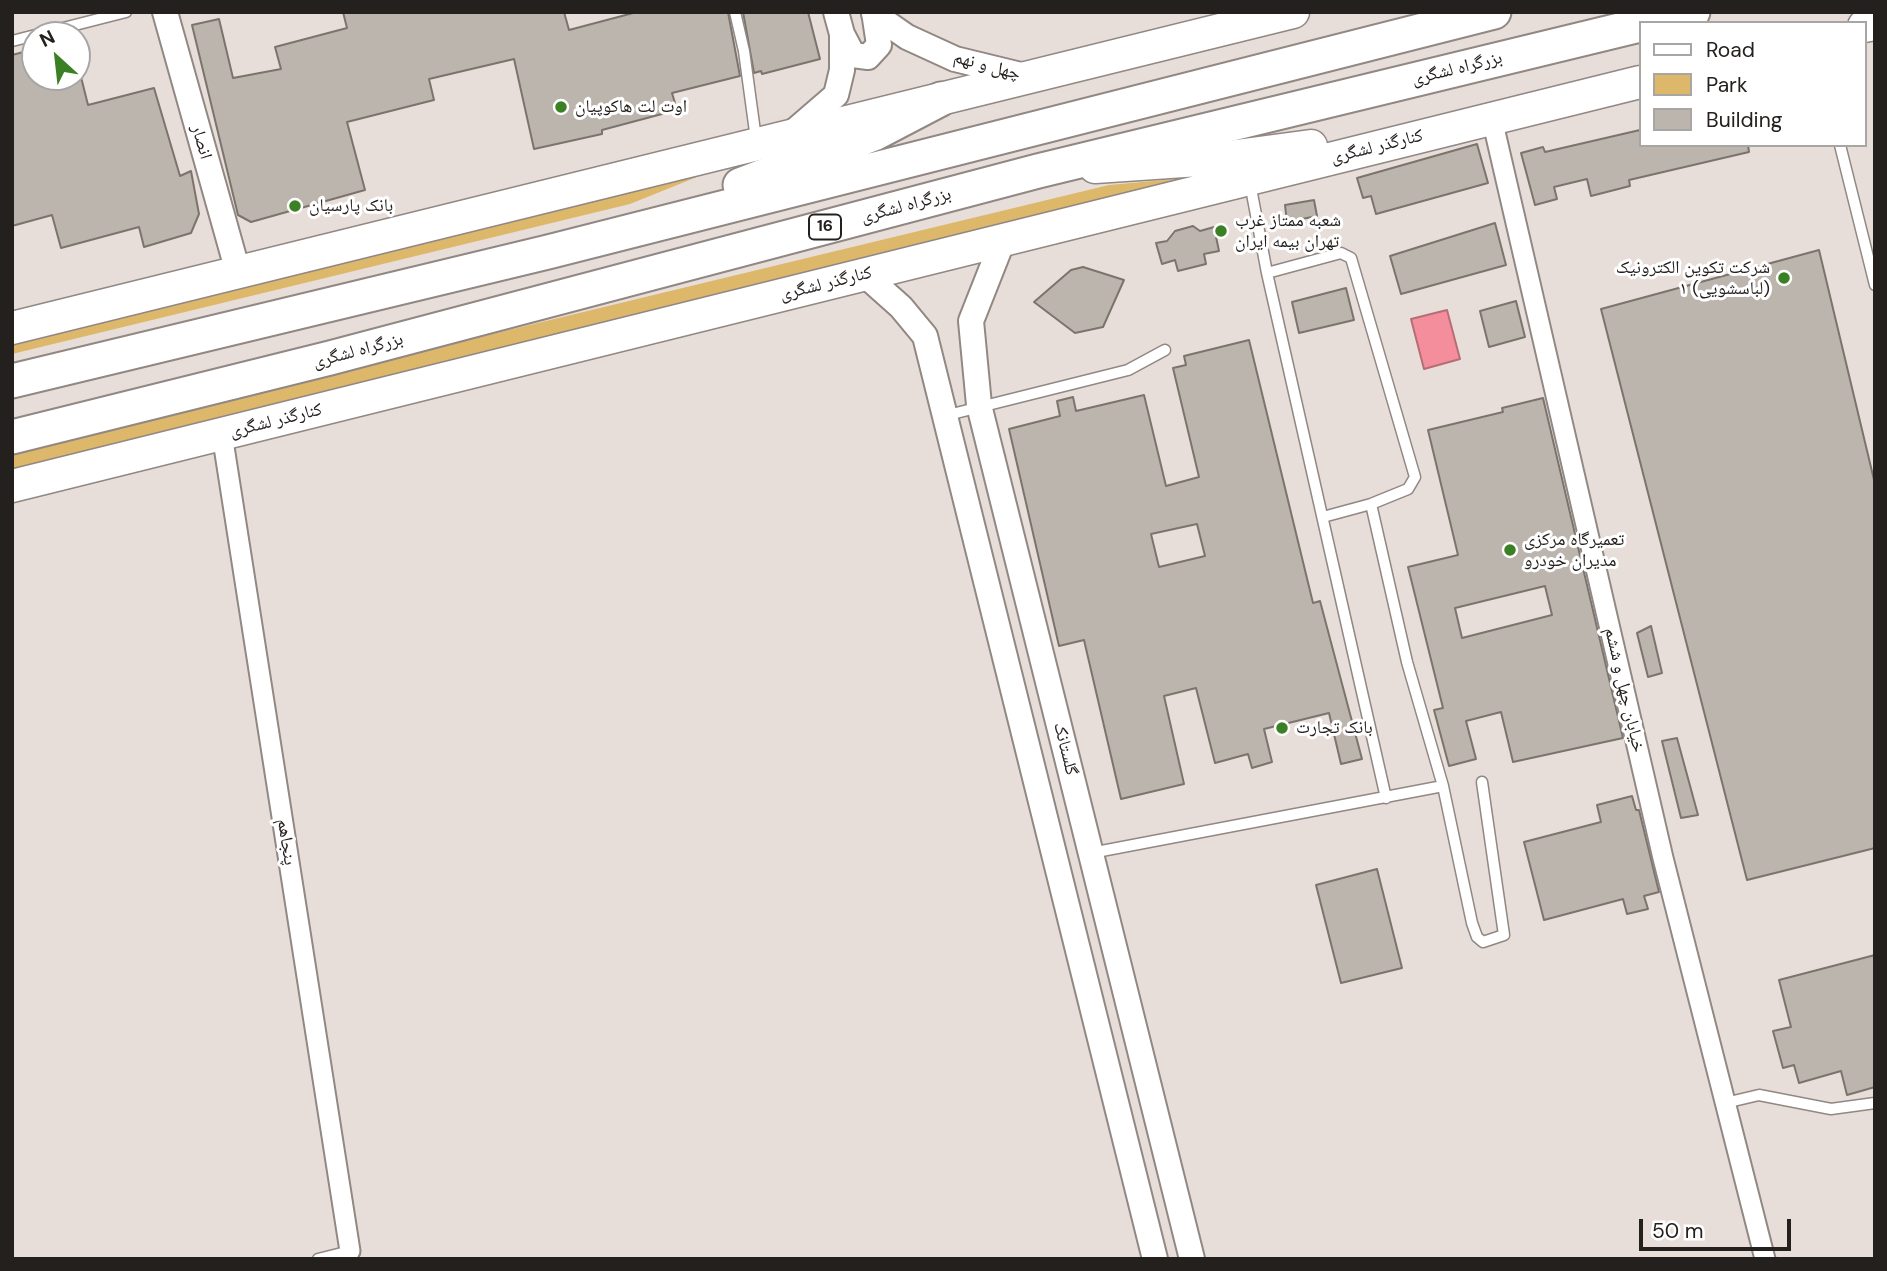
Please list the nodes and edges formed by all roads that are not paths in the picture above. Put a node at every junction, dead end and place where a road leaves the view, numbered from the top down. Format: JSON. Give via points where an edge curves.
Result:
{"nodes":[{"id":1,"x":127,"y":12,"type":"edge"},
{"id":2,"x":165,"y":12,"type":"edge"},
{"id":3,"x":735,"y":12,"type":"edge"},
{"id":4,"x":1293,"y":12,"type":"edge"},
{"id":5,"x":1494,"y":12,"type":"edge"},
{"id":6,"x":1693,"y":12,"type":"edge"},
{"id":7,"x":874,"y":13,"type":"edge"},
{"id":8,"x":1658,"y":21,"type":"edge"},
{"id":9,"x":839,"y":23,"type":"edge"},
{"id":10,"x":1638,"y":25,"type":"edge"},
{"id":11,"x":12,"y":41,"type":"edge"},
{"id":12,"x":1029,"y":77,"type":"junction"},
{"id":13,"x":1638,"y":82,"type":"edge"},
{"id":14,"x":941,"y":99,"type":"junction"},
{"id":15,"x":1479,"y":122,"type":"junction"},
{"id":16,"x":787,"y":137,"type":"junction"},
{"id":17,"x":756,"y":145,"type":"junction"},
{"id":18,"x":1840,"y":147,"type":"edge"},
{"id":19,"x":1038,"y":171,"type":"junction"},
{"id":20,"x":1249,"y":179,"type":"junction"},
{"id":21,"x":1003,"y":240,"type":"junction"},
{"id":22,"x":589,"y":242,"type":"junction"},
{"id":23,"x":238,"y":272,"type":"junction"},
{"id":24,"x":1267,"y":273,"type":"junction"},
{"id":25,"x":864,"y":275,"type":"junction"},
{"id":26,"x":1875,"y":285,"type":"edge"},
{"id":27,"x":12,"y":328,"type":"edge"},
{"id":28,"x":1165,"y":350,"type":"dead end"},
{"id":29,"x":12,"y":381,"type":"edge"},
{"id":30,"x":979,"y":405,"type":"junction"},
{"id":31,"x":944,"y":416,"type":"junction"},
{"id":32,"x":222,"y":434,"type":"junction"},
{"id":33,"x":12,"y":437,"type":"edge"},
{"id":34,"x":12,"y":486,"type":"edge"},
{"id":35,"x":1371,"y":503,"type":"junction"},
{"id":36,"x":1323,"y":517,"type":"junction"},
{"id":37,"x":1482,"y":782,"type":"dead end"},
{"id":38,"x":1443,"y":786,"type":"junction"},
{"id":39,"x":1386,"y":798,"type":"junction"},
{"id":40,"x":1091,"y":853,"type":"junction"},
{"id":41,"x":1726,"y":1102,"type":"junction"},
{"id":42,"x":1875,"y":1102,"type":"edge"},
{"id":43,"x":351,"y":1251,"type":"joint"},
{"id":44,"x":318,"y":1259,"type":"edge"},
{"id":45,"x":1155,"y":1259,"type":"edge"},
{"id":46,"x":1192,"y":1259,"type":"edge"},
{"id":47,"x":1765,"y":1259,"type":"edge"}],
"edges":[{"from":1,"to":11,"type":"lane"},
{"from":2,"to":23,"type":"street","name":"انصار"},
{"from":3,"to":17,"type":"lane"},
{"from":4,"to":12,"type":"main road"},
{"from":5,"to":22,"type":"highway"},
{"from":6,"to":8,"type":"highway"},
{"from":7,"to":9,"type":"street","via":[[879,45],[868,57],[853,55]]},
{"from":7,"to":12,"type":"street","name":"چهل و نهم","via":[[907,37],[955,59]]},
{"from":9,"to":16,"type":"street","via":[[842,70],[836,96]]},
{"from":10,"to":19,"type":"highway","name":"بزرگراه لشگری","number":"16"},
{"from":12,"to":14,"type":"main road"},
{"from":13,"to":15,"type":"main road","name":"کنارگذر لشگری"},
{"from":14,"to":16,"type":"main road"},
{"from":14,"to":22,"type":"highway","via":[[876,133]]},
{"from":15,"to":19,"type":"main road","via":[[1214,159]]},
{"from":15,"to":20,"type":"main road","name":"کنارگذر لشگری"},
{"from":15,"to":41,"type":"street","name":"خیابان چهل و ششم"},
{"from":16,"to":17,"type":"main road"},
{"from":17,"to":23,"type":"main road"},
{"from":18,"to":26,"type":"lane"},
{"from":19,"to":33,"type":"highway","name":"بزرگراه لشگری","number":"16"},
{"from":20,"to":21,"type":"main road","name":"کنارگذر لشگری"},
{"from":20,"to":24,"type":"lane"},
{"from":21,"to":25,"type":"main road","name":"کنارگذر لشگری"},
{"from":21,"to":30,"type":"street","name":"گلستانک","via":[[971,321]]},
{"from":22,"to":29,"type":"highway"},
{"from":23,"to":27,"type":"main road"},
{"from":24,"to":35,"type":"lane","via":[[1340,253],[1352,258],[1415,477],[1408,489]]},
{"from":24,"to":36,"type":"lane"},
{"from":25,"to":31,"type":"street","name":"گلستانک","via":[[901,307],[925,336]]},
{"from":25,"to":32,"type":"main road","name":"کنارگذر لشگری"},
{"from":28,"to":30,"type":"lane","via":[[1128,370]]},
{"from":30,"to":31,"type":"lane"},
{"from":30,"to":40,"type":"street","name":"گلستانک"},
{"from":31,"to":45,"type":"street","name":"گلستانک"},
{"from":32,"to":34,"type":"main road","name":"کنارگذر لشگری"},
{"from":32,"to":43,"type":"street","name":"پنجاهم"},
{"from":35,"to":36,"type":"lane"},
{"from":35,"to":38,"type":"lane","via":[[1407,662]]},
{"from":36,"to":39,"type":"lane"},
{"from":37,"to":38,"type":"lane","via":[[1504,935],[1483,942],[1477,937]]},
{"from":38,"to":39,"type":"lane"},
{"from":39,"to":40,"type":"lane"},
{"from":40,"to":46,"type":"street","name":"گلستانک"},
{"from":41,"to":42,"type":"lane","via":[[1759,1095],[1831,1109]]},
{"from":41,"to":47,"type":"street","name":"خیابان چهل و ششم"},
{"from":43,"to":44,"type":"lane"}]}
